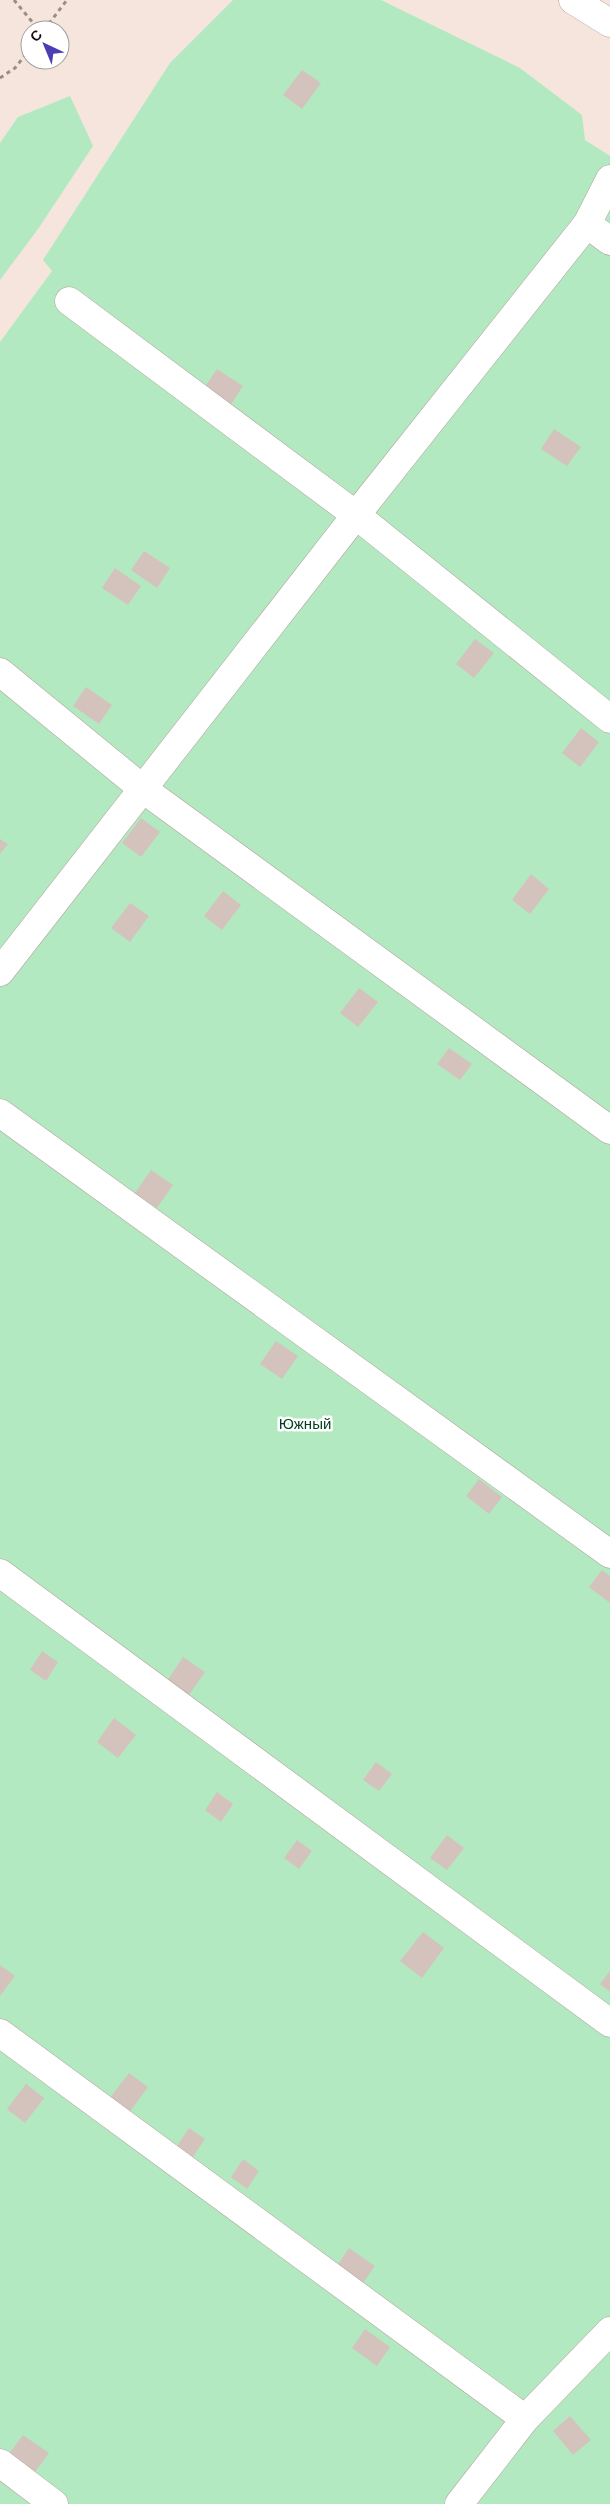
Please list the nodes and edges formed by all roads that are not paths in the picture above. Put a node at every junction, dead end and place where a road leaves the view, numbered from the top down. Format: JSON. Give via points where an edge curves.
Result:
{"nodes":[{"id":1,"x":573,"y":0,"type":"edge"},
{"id":2,"x":610,"y":23,"type":"edge"},
{"id":3,"x":610,"y":179,"type":"edge"},
{"id":4,"x":588,"y":224,"type":"junction"},
{"id":5,"x":610,"y":242,"type":"edge"},
{"id":6,"x":69,"y":301,"type":"dead end"},
{"id":7,"x":356,"y":516,"type":"junction"},
{"id":8,"x":0,"y":672,"type":"edge"},
{"id":9,"x":610,"y":719,"type":"edge"},
{"id":10,"x":143,"y":789,"type":"junction"},
{"id":11,"x":0,"y":972,"type":"edge"},
{"id":12,"x":0,"y":1113,"type":"edge"},
{"id":13,"x":610,"y":1130,"type":"edge"},
{"id":14,"x":610,"y":1554,"type":"edge"},
{"id":15,"x":0,"y":1573,"type":"edge"},
{"id":16,"x":610,"y":2023,"type":"edge"},
{"id":17,"x":0,"y":2033,"type":"edge"},
{"id":18,"x":610,"y":2331,"type":"edge"},
{"id":19,"x":525,"y":2419,"type":"junction"},
{"id":20,"x":0,"y":2463,"type":"edge"},
{"id":21,"x":54,"y":2504,"type":"edge"},
{"id":22,"x":459,"y":2504,"type":"edge"}],
"edges":[{"from":1,"to":2,"type":"street"},
{"from":3,"to":4,"type":"street"},
{"from":4,"to":5,"type":"street"},
{"from":4,"to":7,"type":"street"},
{"from":6,"to":7,"type":"street"},
{"from":7,"to":9,"type":"street"},
{"from":7,"to":10,"type":"street"},
{"from":8,"to":10,"type":"street"},
{"from":10,"to":11,"type":"street"},
{"from":10,"to":13,"type":"street"},
{"from":12,"to":14,"type":"street"},
{"from":15,"to":16,"type":"street"},
{"from":17,"to":19,"type":"street"},
{"from":18,"to":19,"type":"street"},
{"from":19,"to":22,"type":"street"},
{"from":20,"to":21,"type":"street"}]}
